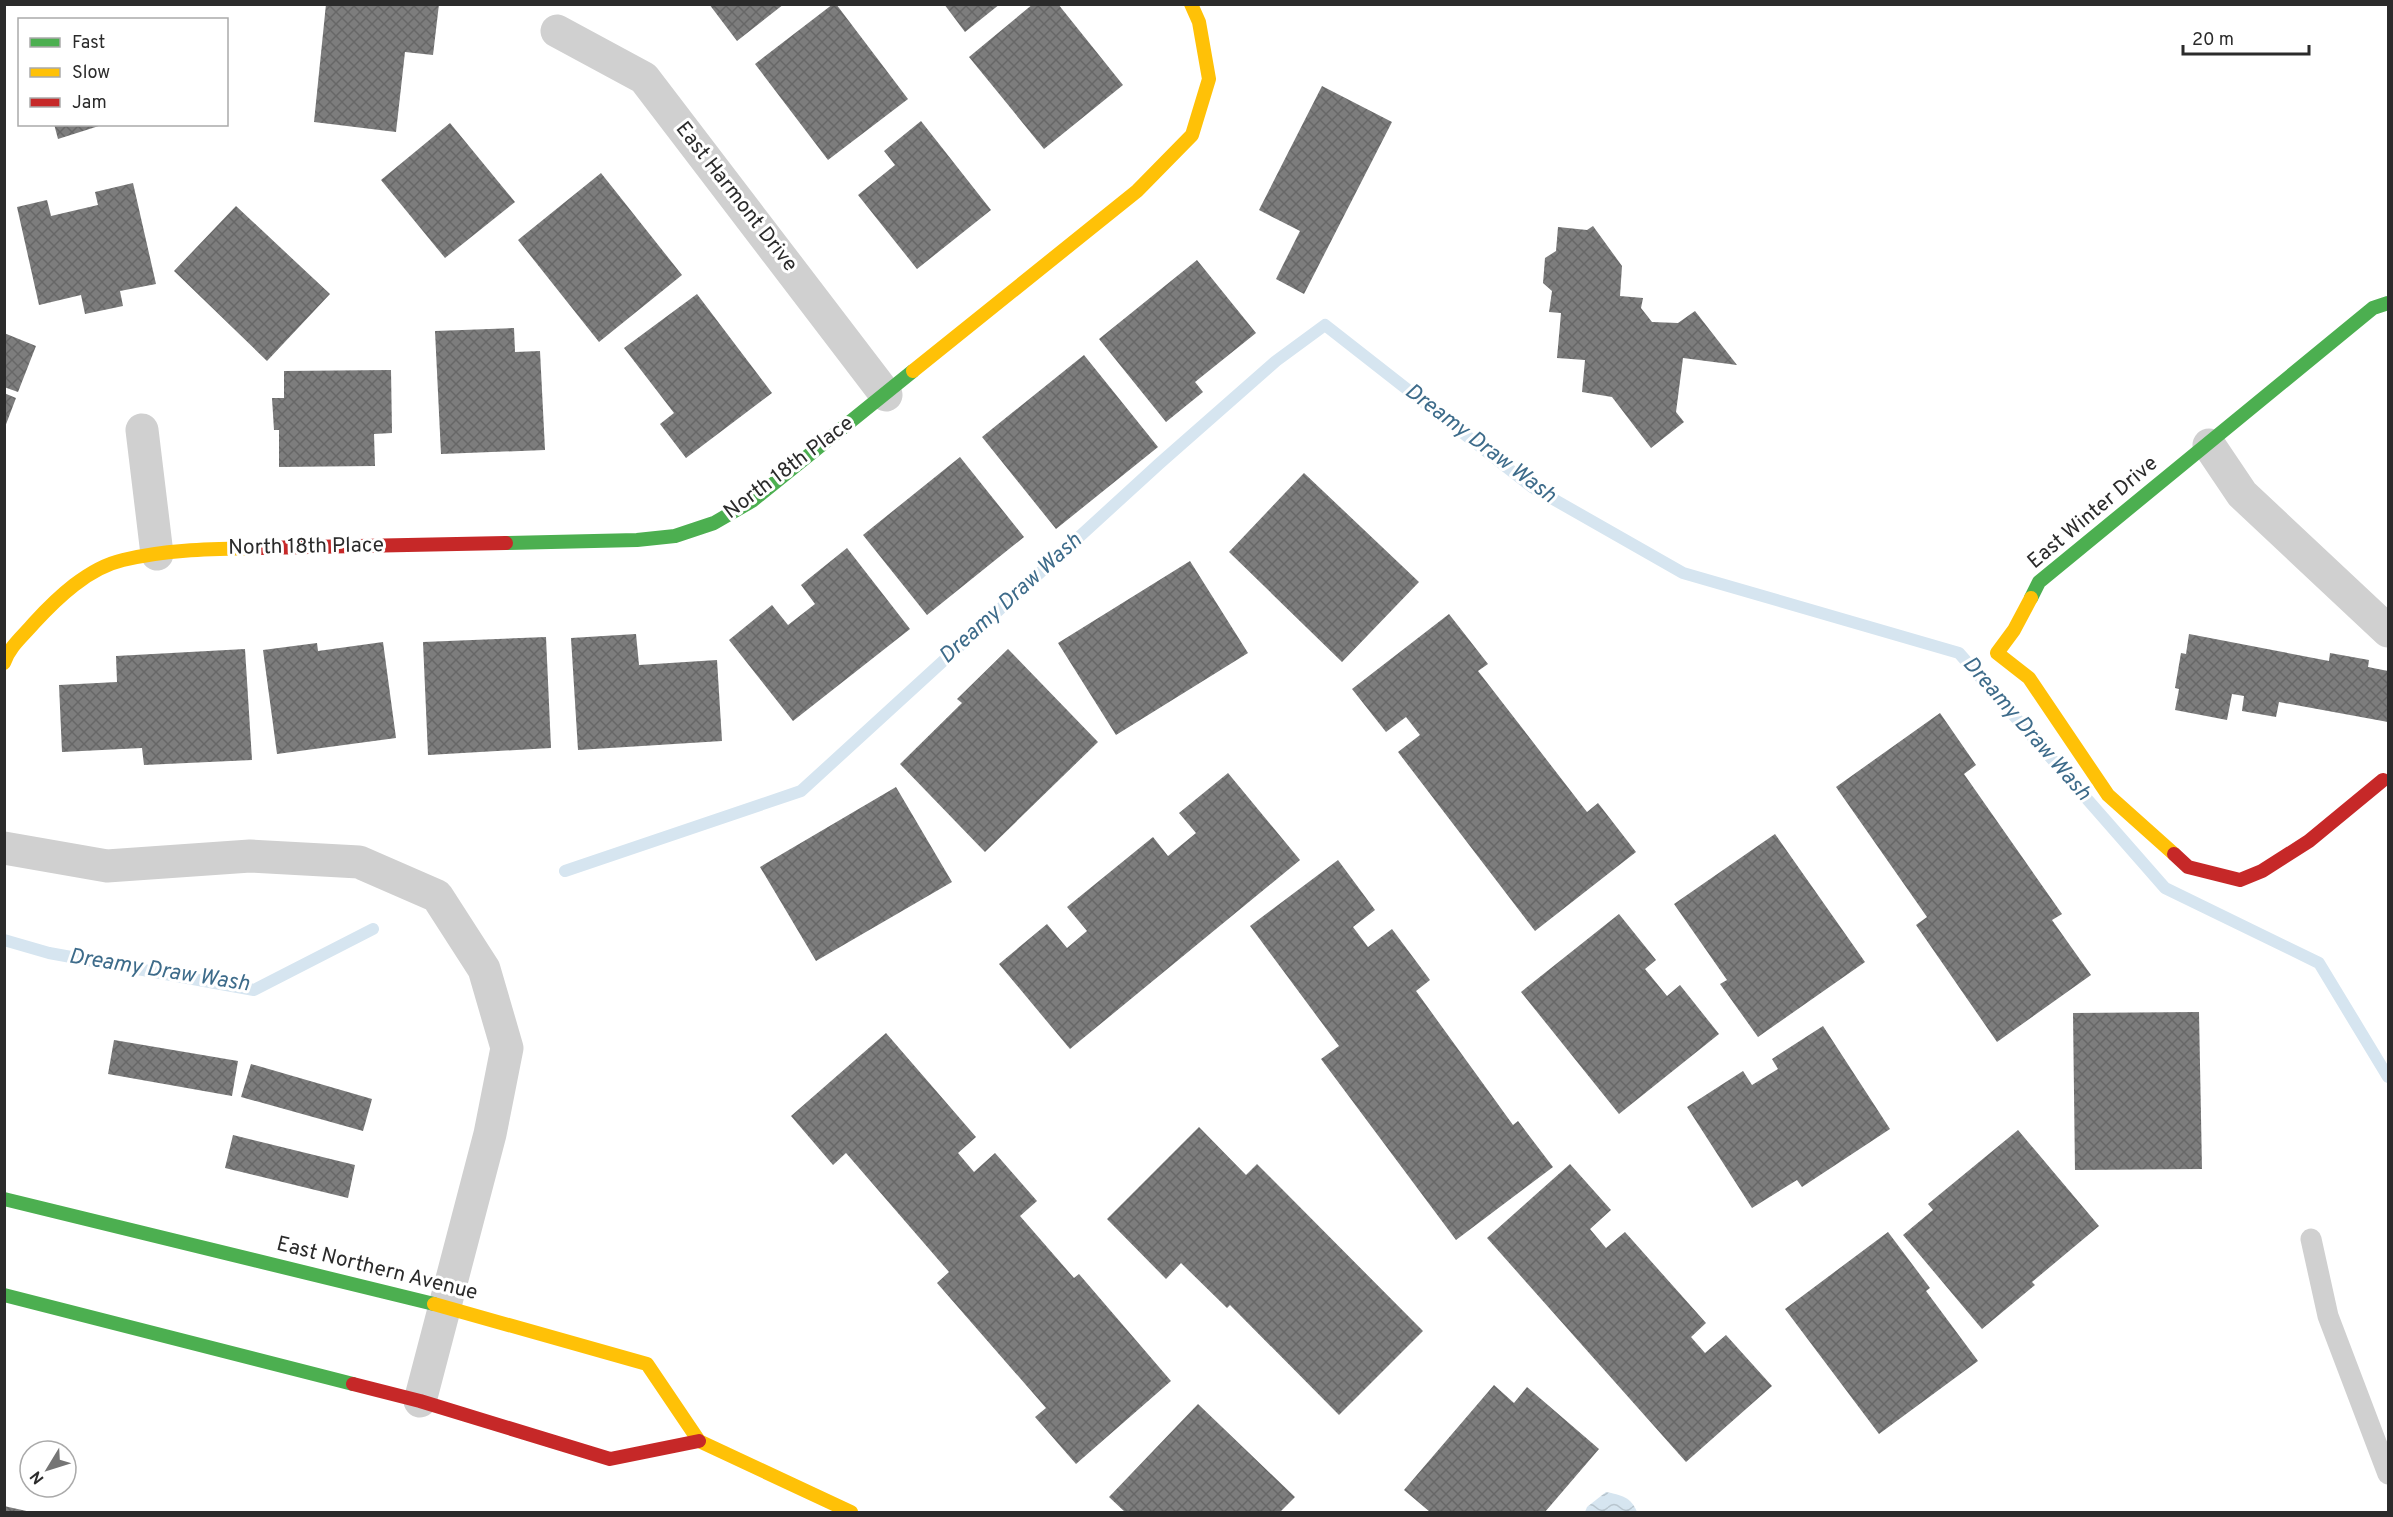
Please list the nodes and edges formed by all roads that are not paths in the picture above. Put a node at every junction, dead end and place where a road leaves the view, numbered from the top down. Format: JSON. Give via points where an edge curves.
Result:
{"nodes":[{"id":1,"x":1191,"y":4,"type":"edge"},
{"id":2,"x":557,"y":31,"type":"dead end"},
{"id":3,"x":2388,"y":303,"type":"edge"},
{"id":4,"x":886,"y":394,"type":"junction"},
{"id":5,"x":142,"y":430,"type":"dead end"},
{"id":6,"x":2209,"y":445,"type":"junction"},
{"id":7,"x":157,"y":554,"type":"junction"},
{"id":8,"x":2388,"y":631,"type":"edge"},
{"id":9,"x":4,"y":663,"type":"edge"},
{"id":10,"x":2383,"y":780,"type":"dead end"},
{"id":11,"x":4,"y":848,"type":"edge"},
{"id":12,"x":4,"y":1199,"type":"edge"},
{"id":13,"x":2312,"y":1239,"type":"dead end"},
{"id":14,"x":4,"y":1295,"type":"edge"},
{"id":15,"x":443,"y":1306,"type":"junction"},
{"id":16,"x":420,"y":1401,"type":"junction"},
{"id":17,"x":699,"y":1441,"type":"junction"},
{"id":18,"x":2388,"y":1474,"type":"edge"},
{"id":19,"x":836,"y":1510,"type":"edge"}],
"edges":[{"from":1,"to":4,"type":"street","name":"North 18th Place","via":[[1199,22],[1209,79],[1192,135],[1137,191]]},
{"from":2,"to":4,"type":"street","name":"East Harmont Drive","via":[[644,78]]},
{"from":3,"to":6,"type":"street","name":"East Winter Drive","via":[[2373,308]]},
{"from":4,"to":7,"type":"street","name":"North 18th Place","via":[[752,501],[714,523],[675,536],[203,549]]},
{"from":5,"to":7,"type":"street"},
{"from":6,"to":8,"type":"street","via":[[2242,494]]},
{"from":6,"to":10,"type":"street","name":"East Winter Drive","via":[[2039,582],[1997,653],[2029,678],[2108,795],[2188,867],[2240,880],[2262,871],[2309,841]]},
{"from":7,"to":9,"type":"street","name":"North 18th Place","via":[[121,560],[85,577],[44,612],[7,653]]},
{"from":11,"to":15,"type":"street","via":[[107,866],[250,856],[359,862],[437,896],[484,969],[507,1048],[490,1134]]},
{"from":12,"to":15,"type":"street","name":"East Northern Avenue"},
{"from":13,"to":18,"type":"lane","via":[[2328,1316]]},
{"from":14,"to":16,"type":"street"},
{"from":15,"to":16,"type":"street"},
{"from":15,"to":17,"type":"street","name":"East Northern Avenue","via":[[647,1364]]},
{"from":16,"to":17,"type":"street","via":[[610,1460]]},
{"from":17,"to":19,"type":"street"}]}
